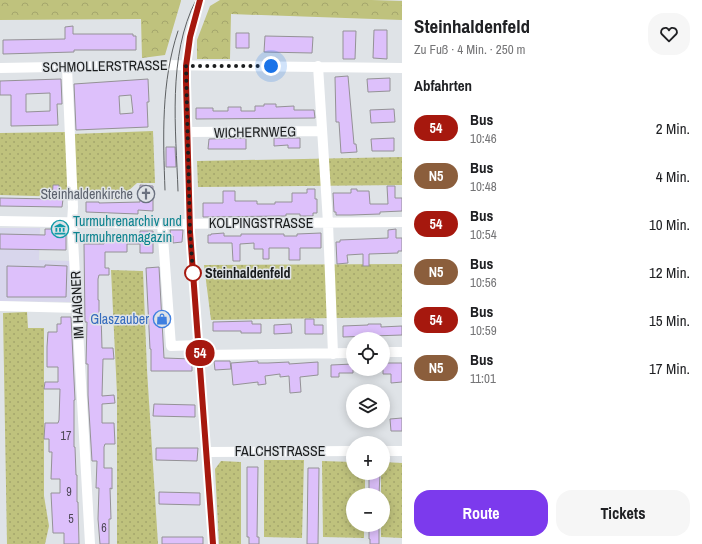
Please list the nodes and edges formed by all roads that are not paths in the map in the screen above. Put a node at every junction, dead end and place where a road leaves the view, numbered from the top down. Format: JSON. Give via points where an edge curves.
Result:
{"nodes":[{"id":1,"x":200,"y":0,"type":"edge"},
{"id":2,"x":186,"y":66,"type":"junction"},
{"id":3,"x":318,"y":66,"type":"junction"},
{"id":4,"x":67,"y":67,"type":"junction"},
{"id":5,"x":0,"y":68,"type":"edge"},
{"id":6,"x":402,"y":68,"type":"edge"},
{"id":7,"x":322,"y":131,"type":"junction"},
{"id":8,"x":188,"y":132,"type":"junction"},
{"id":9,"x":0,"y":221,"type":"edge"},
{"id":10,"x":72,"y":222,"type":"junction"},
{"id":11,"x":402,"y":222,"type":"edge"},
{"id":12,"x":190,"y":223,"type":"junction"},
{"id":13,"x":328,"y":223,"type":"junction"},
{"id":14,"x":162,"y":224,"type":"junction"},
{"id":15,"x":0,"y":306,"type":"edge"},
{"id":16,"x":78,"y":308,"type":"junction"},
{"id":17,"x":200,"y":350,"type":"junction"},
{"id":18,"x":390,"y":352,"type":"edge"},
{"id":19,"x":402,"y":352,"type":"edge"},
{"id":20,"x":346,"y":353,"type":"edge"},
{"id":21,"x":333,"y":354,"type":"junction"},
{"id":22,"x":346,"y":451,"type":"edge"},
{"id":23,"x":390,"y":451,"type":"edge"},
{"id":24,"x":402,"y":451,"type":"edge"},
{"id":25,"x":207,"y":452,"type":"junction"},
{"id":26,"x":90,"y":544,"type":"edge"},
{"id":27,"x":213,"y":544,"type":"edge"}],
"edges":[{"from":1,"to":2,"type":"street","via":[[190,37]]},
{"from":2,"to":3,"type":"street","name":"SCHMOLLERSTRASSE"},
{"from":2,"to":4,"type":"street","name":"SCHMOLLERSTRASSE"},
{"from":2,"to":8,"type":"street"},
{"from":3,"to":6,"type":"street","name":"SCHMOLLERSTRASSE"},
{"from":3,"to":7,"type":"street"},
{"from":4,"to":5,"type":"street","name":"SCHMOLLERSTRASSE"},
{"from":4,"to":10,"type":"street","name":"IM HAIGNER"},
{"from":7,"to":8,"type":"street","name":"WICHERNWEG"},
{"from":7,"to":13,"type":"street"},
{"from":8,"to":12,"type":"street"},
{"from":9,"to":10,"type":"street","name":"KOLPINGSTRASSE"},
{"from":10,"to":14,"type":"street","name":"KOLPINGSTRASSE"},
{"from":10,"to":16,"type":"street","name":"IM HAIGNER"},
{"from":11,"to":13,"type":"street","name":"KOLPINGSTRASSE"},
{"from":12,"to":13,"type":"street","name":"KOLPINGSTRASSE"},
{"from":12,"to":14,"type":"street","name":"KOLPINGSTRASSE"},
{"from":12,"to":17,"type":"street"},
{"from":13,"to":21,"type":"street"},
{"from":14,"to":17,"type":"street","via":[[172,346]]},
{"from":15,"to":16,"type":"street"},
{"from":16,"to":26,"type":"street","name":"IM HAIGNER"},
{"from":17,"to":21,"type":"street"},
{"from":17,"to":25,"type":"street"},
{"from":18,"to":19,"type":"street"},
{"from":20,"to":21,"type":"street"},
{"from":22,"to":25,"type":"street","name":"FALCHSTRASSE"},
{"from":23,"to":24,"type":"street"},
{"from":25,"to":27,"type":"street"}]}
